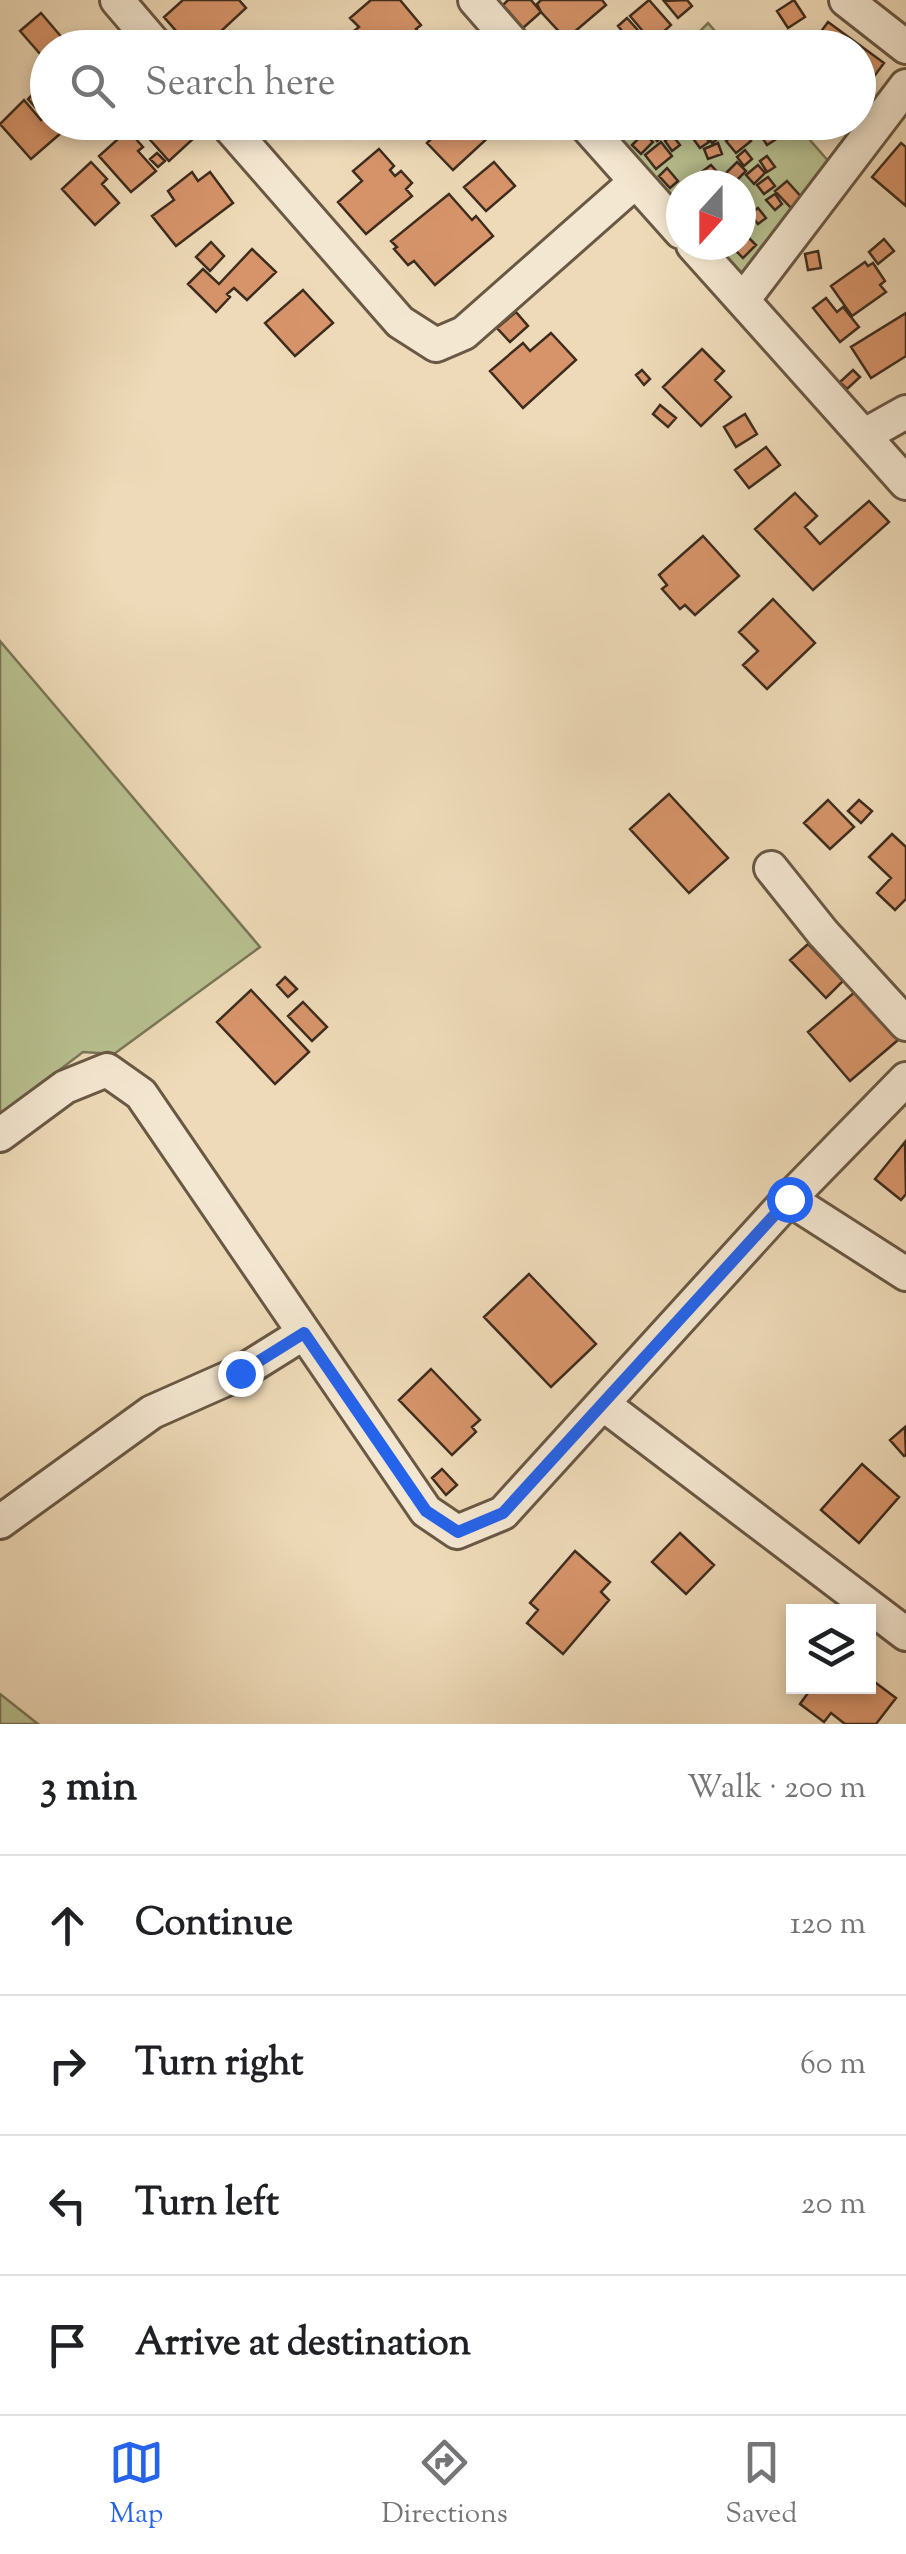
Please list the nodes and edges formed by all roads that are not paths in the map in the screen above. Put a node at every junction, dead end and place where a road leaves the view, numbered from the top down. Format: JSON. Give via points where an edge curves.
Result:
{"nodes":[{"id":1,"x":116,"y":0,"type":"edge"},
{"id":2,"x":475,"y":0,"type":"edge"},
{"id":3,"x":846,"y":0,"type":"edge"},
{"id":4,"x":142,"y":30,"type":"edge"},
{"id":5,"x":501,"y":30,"type":"edge"},
{"id":6,"x":906,"y":47,"type":"edge"},
{"id":7,"x":906,"y":86,"type":"edge"},
{"id":8,"x":876,"y":125,"type":"edge"},
{"id":9,"x":240,"y":140,"type":"edge"},
{"id":10,"x":599,"y":140,"type":"edge"},
{"id":11,"x":865,"y":140,"type":"edge"},
{"id":12,"x":635,"y":182,"type":"junction"},
{"id":13,"x":666,"y":216,"type":"edge"},
{"id":14,"x":707,"y":260,"type":"edge"},
{"id":15,"x":743,"y":300,"type":"junction"},
{"id":16,"x":906,"y":412,"type":"edge"},
{"id":17,"x":865,"y":435,"type":"junction"},
{"id":18,"x":906,"y":483,"type":"edge"},
{"id":19,"x":770,"y":868,"type":"dead end"},
{"id":20,"x":906,"y":1024,"type":"edge"},
{"id":21,"x":906,"y":1079,"type":"edge"},
{"id":22,"x":0,"y":1134,"type":"edge"},
{"id":23,"x":789,"y":1199,"type":"junction"},
{"id":24,"x":906,"y":1274,"type":"edge"},
{"id":25,"x":304,"y":1333,"type":"junction"},
{"id":26,"x":603,"y":1404,"type":"junction"},
{"id":27,"x":0,"y":1522,"type":"edge"},
{"id":28,"x":906,"y":1634,"type":"edge"}],
"edges":[{"from":1,"to":4,"type":"street"},
{"from":2,"to":5,"type":"street"},
{"from":3,"to":6,"type":"street"},
{"from":7,"to":8,"type":"street"},
{"from":9,"to":12,"type":"street","via":[[400,322],[436,345],[464,333]]},
{"from":10,"to":12,"type":"street"},
{"from":11,"to":15,"type":"street"},
{"from":12,"to":13,"type":"street"},
{"from":14,"to":15,"type":"street"},
{"from":15,"to":17,"type":"street"},
{"from":16,"to":17,"type":"street"},
{"from":17,"to":18,"type":"street"},
{"from":19,"to":20,"type":"street"},
{"from":21,"to":23,"type":"street"},
{"from":22,"to":25,"type":"street","via":[[65,1087],[108,1070],[140,1094]]},
{"from":23,"to":24,"type":"street"},
{"from":23,"to":26,"type":"street"},
{"from":25,"to":26,"type":"street","via":[[426,1511],[458,1532],[503,1513]]},
{"from":25,"to":27,"type":"street","via":[[240,1373],[152,1412]]},
{"from":26,"to":28,"type":"street"}]}
